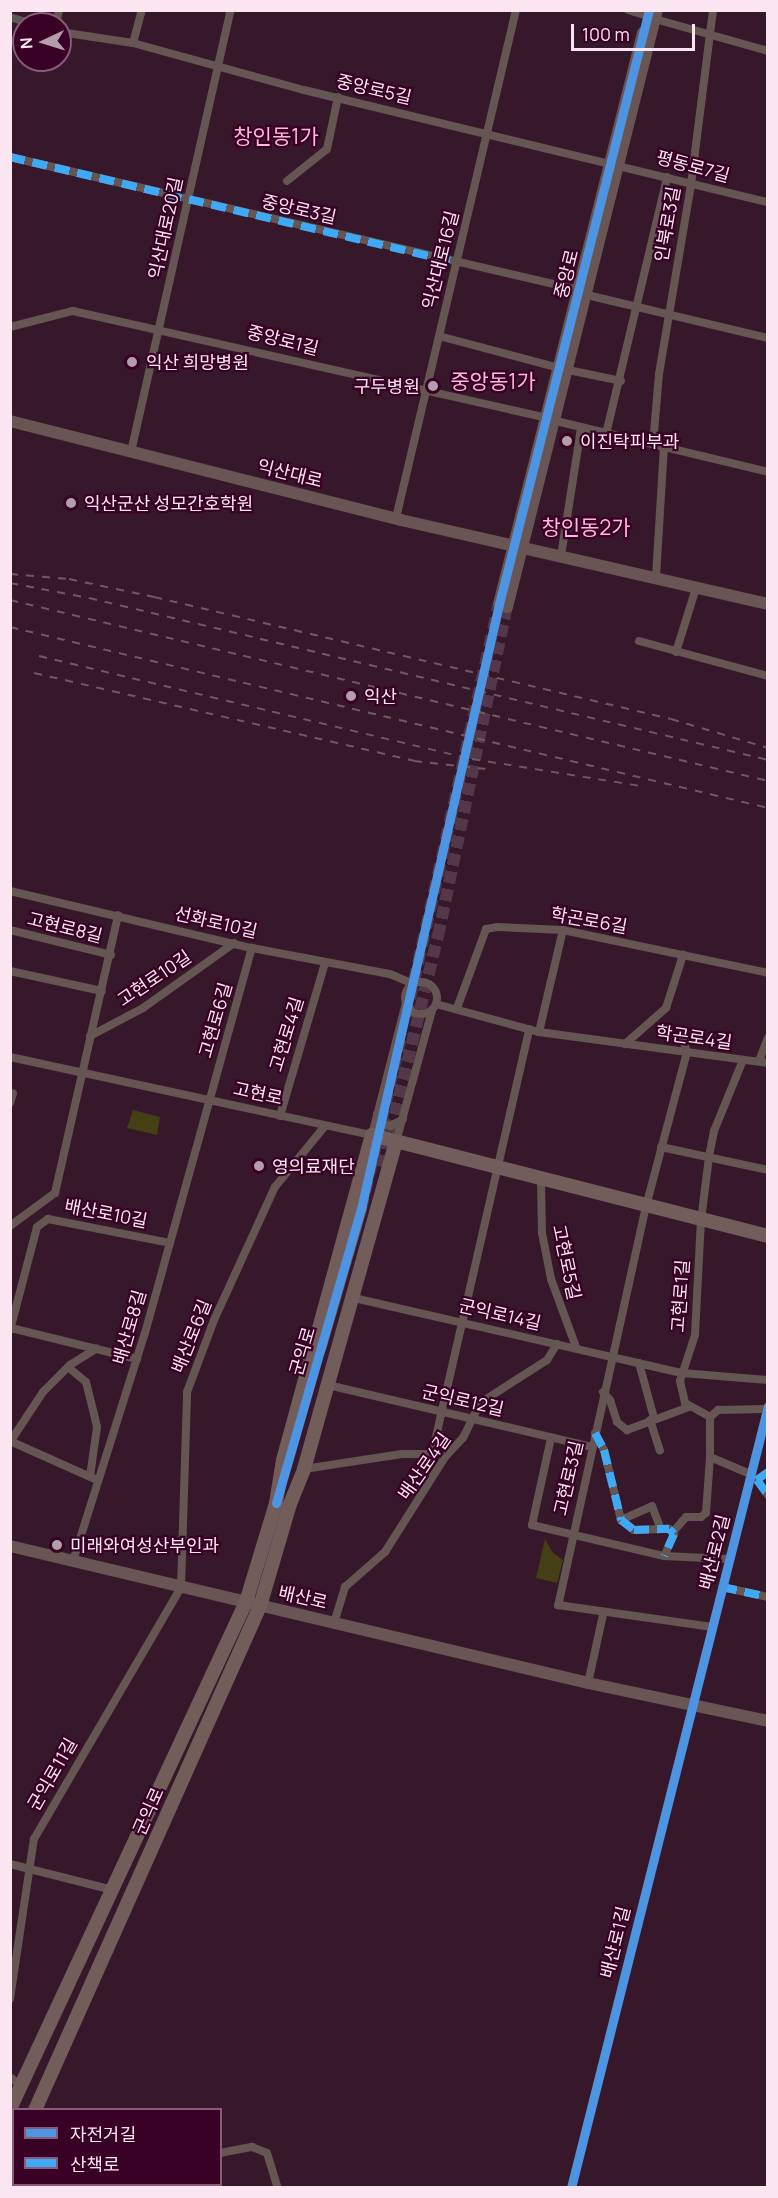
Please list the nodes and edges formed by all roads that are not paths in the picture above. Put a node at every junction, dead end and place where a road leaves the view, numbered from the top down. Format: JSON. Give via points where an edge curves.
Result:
{"nodes":[{"id":1,"x":142,"y":10,"type":"edge"},
{"id":2,"x":231,"y":10,"type":"edge"},
{"id":3,"x":516,"y":10,"type":"edge"},
{"id":4,"x":628,"y":10,"type":"edge"},
{"id":5,"x":713,"y":10,"type":"edge"},
{"id":6,"x":652,"y":14,"type":"edge"},
{"id":7,"x":72,"y":34,"type":"edge"},
{"id":8,"x":711,"y":34,"type":"junction"},
{"id":9,"x":133,"y":43,"type":"junction"},
{"id":10,"x":768,"y":51,"type":"edge"},
{"id":11,"x":218,"y":66,"type":"junction"},
{"id":12,"x":338,"y":97,"type":"junction"},
{"id":13,"x":488,"y":133,"type":"junction"},
{"id":14,"x":10,"y":158,"type":"edge"},
{"id":15,"x":614,"y":163,"type":"junction"},
{"id":16,"x":667,"y":177,"type":"junction"},
{"id":17,"x":287,"y":181,"type":"dead end"},
{"id":18,"x":691,"y":184,"type":"junction"},
{"id":19,"x":188,"y":199,"type":"junction"},
{"id":20,"x":768,"y":202,"type":"edge"},
{"id":21,"x":458,"y":263,"type":"junction"},
{"id":22,"x":583,"y":293,"type":"junction"},
{"id":23,"x":637,"y":307,"type":"junction"},
{"id":24,"x":668,"y":314,"type":"junction"},
{"id":25,"x":10,"y":327,"type":"edge"},
{"id":26,"x":160,"y":327,"type":"junction"},
{"id":27,"x":439,"y":336,"type":"junction"},
{"id":28,"x":768,"y":338,"type":"edge"},
{"id":29,"x":564,"y":369,"type":"junction"},
{"id":30,"x":621,"y":381,"type":"junction"},
{"id":31,"x":426,"y":391,"type":"junction"},
{"id":32,"x":552,"y":420,"type":"junction"},
{"id":33,"x":10,"y":422,"type":"edge"},
{"id":34,"x":581,"y":428,"type":"junction"},
{"id":35,"x":606,"y":434,"type":"junction"},
{"id":36,"x":653,"y":444,"type":"junction"},
{"id":37,"x":664,"y":447,"type":"junction"},
{"id":38,"x":131,"y":452,"type":"junction"},
{"id":39,"x":768,"y":471,"type":"edge"},
{"id":40,"x":396,"y":518,"type":"junction"},
{"id":41,"x":519,"y":547,"type":"junction"},
{"id":42,"x":561,"y":556,"type":"junction"},
{"id":43,"x":656,"y":577,"type":"junction"},
{"id":44,"x":696,"y":588,"type":"junction"},
{"id":45,"x":768,"y":604,"type":"edge"},
{"id":46,"x":502,"y":606,"type":"tunnel mouth"},
{"id":47,"x":639,"y":641,"type":"dead end"},
{"id":48,"x":676,"y":652,"type":"junction"},
{"id":49,"x":768,"y":676,"type":"edge"},
{"id":50,"x":10,"y":891,"type":"edge"},
{"id":51,"x":118,"y":915,"type":"junction"},
{"id":52,"x":10,"y":930,"type":"edge"},
{"id":53,"x":563,"y":930,"type":"junction"},
{"id":54,"x":234,"y":943,"type":"junction"},
{"id":55,"x":252,"y":948,"type":"junction"},
{"id":56,"x":111,"y":955,"type":"junction"},
{"id":57,"x":683,"y":955,"type":"junction"},
{"id":58,"x":325,"y":963,"type":"junction"},
{"id":59,"x":10,"y":971,"type":"edge"},
{"id":60,"x":768,"y":974,"type":"edge"},
{"id":61,"x":413,"y":984,"type":"junction"},
{"id":62,"x":102,"y":991,"type":"junction"},
{"id":63,"x":406,"y":1003,"type":"junction"},
{"id":64,"x":434,"y":1007,"type":"junction"},
{"id":65,"x":457,"y":1008,"type":"junction"},
{"id":66,"x":529,"y":1029,"type":"junction"},
{"id":67,"x":539,"y":1032,"type":"junction"},
{"id":68,"x":90,"y":1036,"type":"junction"},
{"id":69,"x":768,"y":1038,"type":"edge"},
{"id":70,"x":683,"y":1040,"type":"dead end"},
{"id":71,"x":625,"y":1044,"type":"junction"},
{"id":72,"x":687,"y":1052,"type":"junction"},
{"id":73,"x":10,"y":1057,"type":"edge"},
{"id":74,"x":743,"y":1060,"type":"junction"},
{"id":75,"x":763,"y":1062,"type":"edge"},
{"id":76,"x":81,"y":1074,"type":"junction"},
{"id":77,"x":13,"y":1093,"type":"dead end"},
{"id":78,"x":209,"y":1101,"type":"junction"},
{"id":79,"x":10,"y":1103,"type":"edge"},
{"id":80,"x":377,"y":1114,"type":"junction"},
{"id":81,"x":280,"y":1116,"type":"junction"},
{"id":82,"x":403,"y":1119,"type":"junction"},
{"id":83,"x":325,"y":1126,"type":"junction"},
{"id":84,"x":372,"y":1135,"type":"junction"},
{"id":85,"x":396,"y":1142,"type":"junction"},
{"id":86,"x":661,"y":1147,"type":"junction"},
{"id":87,"x":709,"y":1157,"type":"junction"},
{"id":88,"x":496,"y":1169,"type":"junction"},
{"id":89,"x":768,"y":1170,"type":"edge"},
{"id":90,"x":541,"y":1181,"type":"junction"},
{"id":91,"x":646,"y":1206,"type":"junction"},
{"id":92,"x":366,"y":1207,"type":"junction"},
{"id":93,"x":701,"y":1220,"type":"junction"},
{"id":94,"x":10,"y":1227,"type":"edge"},
{"id":95,"x":768,"y":1236,"type":"edge"},
{"id":96,"x":170,"y":1243,"type":"junction"},
{"id":97,"x":354,"y":1298,"type":"junction"},
{"id":98,"x":461,"y":1322,"type":"junction"},
{"id":99,"x":11,"y":1329,"type":"edge"},
{"id":100,"x":557,"y":1344,"type":"junction"},
{"id":101,"x":576,"y":1347,"type":"junction"},
{"id":102,"x":96,"y":1349,"type":"junction"},
{"id":103,"x":613,"y":1357,"type":"junction"},
{"id":104,"x":137,"y":1359,"type":"junction"},
{"id":105,"x":639,"y":1363,"type":"junction"},
{"id":106,"x":68,"y":1367,"type":"junction"},
{"id":107,"x":682,"y":1373,"type":"junction"},
{"id":108,"x":768,"y":1380,"type":"edge"},
{"id":109,"x":328,"y":1385,"type":"junction"},
{"id":110,"x":603,"y":1392,"type":"junction"},
{"id":111,"x":690,"y":1407,"type":"junction"},
{"id":112,"x":767,"y":1408,"type":"edge"},
{"id":113,"x":441,"y":1412,"type":"junction"},
{"id":114,"x":710,"y":1417,"type":"junction"},
{"id":115,"x":473,"y":1419,"type":"junction"},
{"id":116,"x":652,"y":1419,"type":"junction"},
{"id":117,"x":595,"y":1433,"type":"junction"},
{"id":118,"x":551,"y":1438,"type":"junction"},
{"id":119,"x":11,"y":1441,"type":"edge"},
{"id":120,"x":592,"y":1447,"type":"junction"},
{"id":121,"x":660,"y":1450,"type":"dead end"},
{"id":122,"x":710,"y":1457,"type":"junction"},
{"id":123,"x":304,"y":1469,"type":"junction"},
{"id":124,"x":768,"y":1472,"type":"edge"},
{"id":125,"x":750,"y":1474,"type":"junction"},
{"id":126,"x":94,"y":1479,"type":"junction"},
{"id":127,"x":768,"y":1495,"type":"edge"},
{"id":128,"x":283,"y":1503,"type":"junction"},
{"id":129,"x":621,"y":1520,"type":"junction"},
{"id":130,"x":660,"y":1527,"type":"junction"},
{"id":131,"x":673,"y":1532,"type":"junction"},
{"id":132,"x":572,"y":1533,"type":"junction"},
{"id":133,"x":10,"y":1546,"type":"edge"},
{"id":134,"x":664,"y":1556,"type":"junction"},
{"id":135,"x":728,"y":1559,"type":"junction"},
{"id":136,"x":73,"y":1560,"type":"junction"},
{"id":137,"x":181,"y":1587,"type":"junction"},
{"id":138,"x":722,"y":1587,"type":"junction"},
{"id":139,"x":768,"y":1597,"type":"edge"},
{"id":140,"x":246,"y":1602,"type":"junction"},
{"id":141,"x":260,"y":1606,"type":"junction"},
{"id":142,"x":603,"y":1615,"type":"junction"},
{"id":143,"x":334,"y":1623,"type":"junction"},
{"id":144,"x":712,"y":1628,"type":"junction"},
{"id":145,"x":588,"y":1683,"type":"junction"},
{"id":146,"x":692,"y":1705,"type":"junction"},
{"id":147,"x":768,"y":1721,"type":"edge"},
{"id":148,"x":10,"y":1864,"type":"edge"},
{"id":149,"x":31,"y":1869,"type":"junction"},
{"id":150,"x":113,"y":1890,"type":"junction"},
{"id":151,"x":10,"y":1999,"type":"edge"},
{"id":152,"x":15,"y":2081,"type":"edge"},
{"id":153,"x":35,"y":2108,"type":"edge"},
{"id":154,"x":10,"y":2109,"type":"edge"},
{"id":155,"x":222,"y":2153,"type":"edge"},
{"id":156,"x":278,"y":2187,"type":"edge"},
{"id":157,"x":571,"y":2187,"type":"edge"}],
"edges":[{"from":1,"to":9,"type":"street"},
{"from":2,"to":11,"type":"street","name":"익산대로20길"},
{"from":3,"to":13,"type":"street","name":"익산대로16길"},
{"from":4,"to":6,"type":"street"},
{"from":5,"to":8,"type":"street","name":"인북로3길"},
{"from":6,"to":8,"type":"street"},
{"from":6,"to":15,"type":"street","name":"중앙로"},
{"from":7,"to":9,"type":"street","name":"중앙로5길"},
{"from":8,"to":10,"type":"street"},
{"from":8,"to":18,"type":"street","name":"인북로3길"},
{"from":9,"to":11,"type":"street","name":"중앙로5길"},
{"from":11,"to":12,"type":"street","name":"중앙로5길"},
{"from":11,"to":19,"type":"street","name":"익산대로20길"},
{"from":12,"to":13,"type":"street","name":"중앙로5길"},
{"from":12,"to":17,"type":"street","name":"중앙로3길","via":[[327,149]]},
{"from":13,"to":15,"type":"street","name":"중앙로5길"},
{"from":13,"to":21,"type":"street","name":"익산대로16길"},
{"from":14,"to":19,"type":"street","name":"중앙로3길"},
{"from":15,"to":16,"type":"street","name":"평동로7길"},
{"from":15,"to":22,"type":"street","name":"중앙로"},
{"from":16,"to":18,"type":"street","name":"평동로7길"},
{"from":16,"to":23,"type":"street"},
{"from":18,"to":20,"type":"street","name":"평동로7길"},
{"from":18,"to":24,"type":"street","name":"인북로3길"},
{"from":19,"to":21,"type":"street","name":"중앙로3길"},
{"from":19,"to":26,"type":"street","name":"익산대로20길"},
{"from":21,"to":22,"type":"street","name":"중앙로3길"},
{"from":21,"to":27,"type":"street","name":"익산대로16길"},
{"from":22,"to":23,"type":"street","name":"중앙로"},
{"from":22,"to":29,"type":"street","name":"중앙로"},
{"from":23,"to":24,"type":"street","name":"중앙로"},
{"from":23,"to":30,"type":"street"},
{"from":24,"to":28,"type":"street","name":"중앙로"},
{"from":24,"to":36,"type":"street","name":"인북로3길"},
{"from":25,"to":26,"type":"street","name":"중앙로1길","via":[[73,311]]},
{"from":26,"to":31,"type":"street","name":"중앙로1길"},
{"from":26,"to":38,"type":"street","name":"익산대로20길"},
{"from":27,"to":29,"type":"street"},
{"from":27,"to":31,"type":"street","name":"익산대로16길"},
{"from":29,"to":30,"type":"street"},
{"from":29,"to":32,"type":"street","name":"중앙로"},
{"from":30,"to":35,"type":"street"},
{"from":31,"to":32,"type":"street","name":"중앙로1길"},
{"from":31,"to":40,"type":"street","name":"익산대로16길"},
{"from":32,"to":34,"type":"street"},
{"from":32,"to":41,"type":"street","name":"중앙로"},
{"from":33,"to":38,"type":"street","name":"익산대로"},
{"from":34,"to":35,"type":"street"},
{"from":34,"to":42,"type":"street"},
{"from":35,"to":36,"type":"street"},
{"from":36,"to":37,"type":"street"},
{"from":37,"to":39,"type":"street"},
{"from":37,"to":43,"type":"street"},
{"from":38,"to":40,"type":"street","name":"익산대로"},
{"from":40,"to":41,"type":"street","name":"익산대로"},
{"from":41,"to":42,"type":"street","name":"익산대로"},
{"from":41,"to":46,"type":"street","name":"중앙로"},
{"from":42,"to":43,"type":"street","name":"익산대로"},
{"from":43,"to":44,"type":"street","name":"익산대로"},
{"from":44,"to":45,"type":"street","name":"익산대로"},
{"from":44,"to":48,"type":"street"},
{"from":47,"to":48,"type":"street"},
{"from":48,"to":49,"type":"street"},
{"from":50,"to":51,"type":"street","name":"선화로10길"},
{"from":51,"to":54,"type":"street","name":"선화로10길"},
{"from":51,"to":56,"type":"street","name":"고현로8길"},
{"from":52,"to":56,"type":"street","name":"고현로8길"},
{"from":53,"to":57,"type":"street","name":"학곤로6길"},
{"from":53,"to":65,"type":"street","name":"학곤로6길","via":[[524,926],[486,929]]},
{"from":53,"to":67,"type":"street"},
{"from":54,"to":55,"type":"street","name":"선화로10길"},
{"from":54,"to":68,"type":"street","name":"고현로10길","via":[[143,1008]]},
{"from":55,"to":58,"type":"street","name":"선화로10길"},
{"from":55,"to":78,"type":"street","name":"고현로6길"},
{"from":56,"to":62,"type":"street","name":"고현로8길"},
{"from":57,"to":60,"type":"street","name":"학곤로6길"},
{"from":57,"to":71,"type":"street","name":"학곤로4길","via":[[666,1008]]},
{"from":58,"to":61,"type":"street","name":"선화로10길","via":[[390,974]]},
{"from":58,"to":81,"type":"street","name":"고현로4길"},
{"from":59,"to":62,"type":"street"},
{"from":61,"to":63,"type":"street","via":[[406,992]]},
{"from":61,"to":64,"type":"street","via":[[423,982],[433,987]]},
{"from":62,"to":68,"type":"street","name":"고현로8길"},
{"from":63,"to":64,"type":"street","via":[[417,1013]]},
{"from":63,"to":80,"type":"street"},
{"from":64,"to":65,"type":"street","name":"학곤로4길"},
{"from":64,"to":82,"type":"street"},
{"from":65,"to":66,"type":"street","name":"학곤로4길"},
{"from":66,"to":67,"type":"street","name":"학곤로4길"},
{"from":66,"to":88,"type":"street"},
{"from":67,"to":71,"type":"street","name":"학곤로4길"},
{"from":68,"to":76,"type":"street","name":"고현로8길"},
{"from":69,"to":75,"type":"street","name":"학곤로4길"},
{"from":70,"to":72,"type":"street"},
{"from":71,"to":72,"type":"street","name":"학곤로4길"},
{"from":72,"to":74,"type":"street","name":"학곤로4길"},
{"from":72,"to":86,"type":"street"},
{"from":73,"to":76,"type":"street","name":"고현로"},
{"from":74,"to":75,"type":"street","name":"학곤로4길"},
{"from":74,"to":87,"type":"street","via":[[714,1131]]},
{"from":76,"to":78,"type":"street","name":"고현로"},
{"from":76,"to":94,"type":"street","name":"고현로8길","via":[[55,1193]]},
{"from":77,"to":79,"type":"street"},
{"from":78,"to":81,"type":"street","name":"고현로"},
{"from":78,"to":96,"type":"street","name":"배산로8길"},
{"from":80,"to":82,"type":"street","via":[[383,1124],[391,1126]]},
{"from":80,"to":84,"type":"street"},
{"from":81,"to":83,"type":"street","name":"고현로"},
{"from":82,"to":85,"type":"street"},
{"from":83,"to":84,"type":"street","name":"고현로"},
{"from":83,"to":137,"type":"street","name":"배산로6길","via":[[274,1187],[214,1320],[187,1392]]},
{"from":84,"to":85,"type":"main road","name":"고현로"},
{"from":84,"to":92,"type":"main road"},
{"from":85,"to":88,"type":"main road","name":"고현로"},
{"from":85,"to":92,"type":"main road"},
{"from":86,"to":87,"type":"street"},
{"from":86,"to":91,"type":"street"},
{"from":87,"to":89,"type":"street"},
{"from":87,"to":93,"type":"street"},
{"from":88,"to":90,"type":"main road","name":"고현로"},
{"from":88,"to":98,"type":"street"},
{"from":90,"to":91,"type":"main road","name":"고현로"},
{"from":90,"to":101,"type":"street","name":"고현로5길","via":[[542,1233],[551,1279]]},
{"from":91,"to":93,"type":"main road","name":"고현로"},
{"from":91,"to":103,"type":"street","name":"고현로3길"},
{"from":92,"to":97,"type":"main road"},
{"from":92,"to":128,"type":"main road","via":[[282,1460]]},
{"from":93,"to":95,"type":"main road","name":"고현로"},
{"from":93,"to":107,"type":"street","name":"고현로1길","via":[[695,1335]]},
{"from":96,"to":99,"type":"street","name":"배산로10길","via":[[48,1219],[37,1227]]},
{"from":96,"to":104,"type":"street","name":"배산로8길"},
{"from":97,"to":98,"type":"street","name":"군익로14길"},
{"from":97,"to":109,"type":"main road"},
{"from":98,"to":100,"type":"street","name":"군익로14길"},
{"from":98,"to":113,"type":"street"},
{"from":99,"to":102,"type":"street"},
{"from":100,"to":101,"type":"street","name":"군익로14길"},
{"from":100,"to":115,"type":"street","name":"배산로4길","via":[[547,1360],[480,1403]]},
{"from":101,"to":103,"type":"street","name":"군익로14길"},
{"from":102,"to":104,"type":"street"},
{"from":102,"to":106,"type":"street"},
{"from":103,"to":105,"type":"street","name":"군익로14길"},
{"from":103,"to":110,"type":"street","name":"고현로3길"},
{"from":104,"to":126,"type":"street","name":"배산로8길"},
{"from":105,"to":107,"type":"street","name":"군익로14길"},
{"from":105,"to":116,"type":"street"},
{"from":106,"to":119,"type":"street","via":[[42,1392]]},
{"from":106,"to":126,"type":"street","via":[[86,1382],[94,1414]]},
{"from":107,"to":108,"type":"street","name":"군익로14길"},
{"from":107,"to":111,"type":"street","name":"고현로1길","via":[[683,1394]]},
{"from":109,"to":113,"type":"street","name":"군익로12길"},
{"from":109,"to":123,"type":"main road"},
{"from":110,"to":116,"type":"street","via":[[623,1430]]},
{"from":110,"to":117,"type":"street","name":"고현로3길"},
{"from":111,"to":114,"type":"street"},
{"from":111,"to":116,"type":"street"},
{"from":112,"to":114,"type":"street","name":"배산로2길","via":[[718,1410]]},
{"from":112,"to":125,"type":"street","name":"배산로2길"},
{"from":113,"to":115,"type":"street","name":"군익로12길"},
{"from":113,"to":123,"type":"street","via":[[432,1454],[402,1454]]},
{"from":114,"to":122,"type":"street"},
{"from":115,"to":118,"type":"street","name":"군익로12길"},
{"from":115,"to":143,"type":"street","name":"배산로4길","via":[[385,1552],[345,1587]]},
{"from":116,"to":121,"type":"street"},
{"from":117,"to":120,"type":"street","name":"고현로3길"},
{"from":117,"to":129,"type":"street","via":[[604,1450]]},
{"from":118,"to":120,"type":"street","name":"군익로12길"},
{"from":118,"to":132,"type":"street","name":"배산로2길","via":[[532,1525]]},
{"from":119,"to":126,"type":"street"},
{"from":120,"to":132,"type":"street","name":"고현로3길"},
{"from":122,"to":125,"type":"street"},
{"from":122,"to":131,"type":"street","via":[[706,1514],[686,1517]]},
{"from":123,"to":128,"type":"main road"},
{"from":124,"to":127,"type":"street","via":[[757,1480]]},
{"from":125,"to":135,"type":"street","name":"배산로2길"},
{"from":126,"to":136,"type":"street","name":"배산로8길"},
{"from":128,"to":140,"type":"main road","name":"군익로"},
{"from":128,"to":141,"type":"main road","name":"군익로"},
{"from":129,"to":130,"type":"street","via":[[634,1530]]},
{"from":129,"to":130,"type":"street","via":[[652,1506]]},
{"from":130,"to":131,"type":"street"},
{"from":131,"to":134,"type":"street"},
{"from":132,"to":134,"type":"street","name":"배산로2길"},
{"from":132,"to":142,"type":"street","name":"고현로3길","via":[[558,1605]]},
{"from":133,"to":136,"type":"street","name":"배산로"},
{"from":134,"to":135,"type":"street","name":"배산로2길"},
{"from":135,"to":138,"type":"street","name":"배산로2길"},
{"from":136,"to":137,"type":"street","name":"배산로"},
{"from":137,"to":140,"type":"street","name":"배산로"},
{"from":137,"to":149,"type":"street","name":"군익로11길","via":[[34,1839]]},
{"from":138,"to":139,"type":"street"},
{"from":138,"to":144,"type":"street","name":"배산로2길"},
{"from":140,"to":141,"type":"street","name":"배산로"},
{"from":140,"to":150,"type":"main road","name":"군익로"},
{"from":141,"to":143,"type":"street","name":"배산로"},
{"from":141,"to":153,"type":"main road","name":"군익로"},
{"from":142,"to":144,"type":"street","name":"고현로3길"},
{"from":142,"to":145,"type":"street"},
{"from":143,"to":145,"type":"street","name":"배산로"},
{"from":144,"to":146,"type":"street","name":"배산로2길"},
{"from":145,"to":146,"type":"street","name":"배산로"},
{"from":146,"to":147,"type":"street","name":"배산로"},
{"from":146,"to":157,"type":"street","name":"배산로1길"},
{"from":148,"to":149,"type":"street"},
{"from":149,"to":150,"type":"street"},
{"from":149,"to":151,"type":"street","name":"군익로11길"},
{"from":150,"to":152,"type":"main road","name":"군익로"},
{"from":152,"to":154,"type":"main road","name":"군익로"},
{"from":155,"to":156,"type":"street","via":[[252,2146],[267,2153]]}]}
